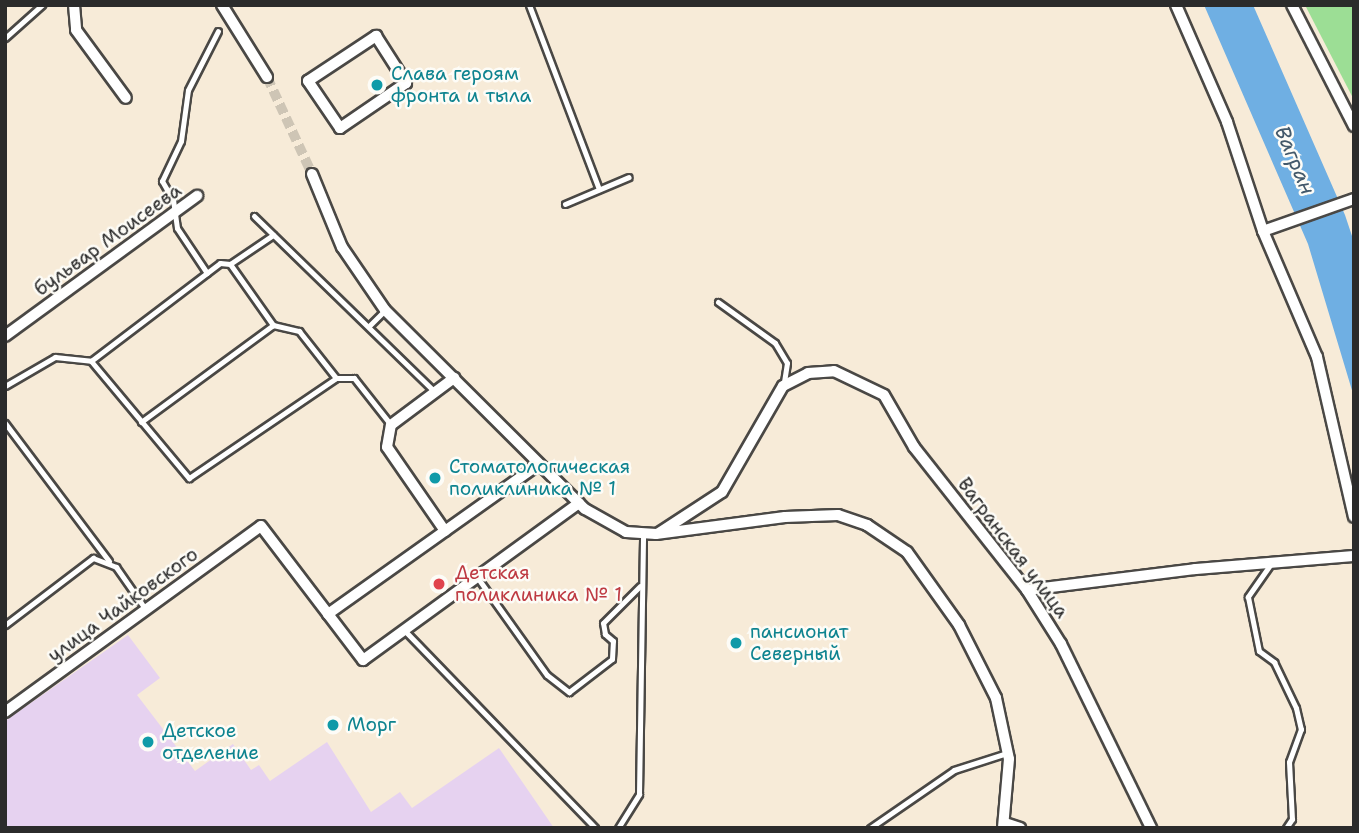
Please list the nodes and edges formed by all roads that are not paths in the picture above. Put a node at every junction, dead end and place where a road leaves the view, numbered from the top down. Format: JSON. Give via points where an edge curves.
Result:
{"nodes":[{"id":1,"x":42,"y":5,"type":"edge"},
{"id":2,"x":74,"y":5,"type":"edge"},
{"id":3,"x":222,"y":5,"type":"edge"},
{"id":4,"x":529,"y":5,"type":"edge"},
{"id":5,"x":1176,"y":5,"type":"edge"},
{"id":6,"x":1292,"y":5,"type":"edge"},
{"id":7,"x":218,"y":32,"type":"dead end"},
{"id":8,"x":5,"y":38,"type":"edge"},
{"id":9,"x":267,"y":77,"type":"tunnel mouth"},
{"id":10,"x":308,"y":81,"type":"joint"},
{"id":11,"x":126,"y":98,"type":"dead end"},
{"id":12,"x":1354,"y":126,"type":"edge"},
{"id":13,"x":312,"y":174,"type":"tunnel mouth"},
{"id":14,"x":629,"y":177,"type":"dead end"},
{"id":15,"x":599,"y":188,"type":"junction"},
{"id":16,"x":197,"y":196,"type":"dead end"},
{"id":17,"x":1354,"y":199,"type":"edge"},
{"id":18,"x":565,"y":204,"type":"dead end"},
{"id":19,"x":172,"y":215,"type":"junction"},
{"id":20,"x":254,"y":216,"type":"dead end"},
{"id":21,"x":1263,"y":232,"type":"junction"},
{"id":22,"x":273,"y":235,"type":"junction"},
{"id":23,"x":230,"y":264,"type":"junction"},
{"id":24,"x":207,"y":273,"type":"junction"},
{"id":25,"x":718,"y":302,"type":"dead end"},
{"id":26,"x":385,"y":310,"type":"junction"},
{"id":27,"x":273,"y":325,"type":"junction"},
{"id":28,"x":370,"y":325,"type":"junction"},
{"id":29,"x":5,"y":336,"type":"edge"},
{"id":30,"x":91,"y":361,"type":"junction"},
{"id":31,"x":336,"y":378,"type":"junction"},
{"id":32,"x":454,"y":378,"type":"junction"},
{"id":33,"x":5,"y":386,"type":"edge"},
{"id":34,"x":783,"y":386,"type":"junction"},
{"id":35,"x":435,"y":392,"type":"junction"},
{"id":36,"x":141,"y":422,"type":"junction"},
{"id":37,"x":5,"y":423,"type":"edge"},
{"id":38,"x":391,"y":425,"type":"junction"},
{"id":39,"x":539,"y":464,"type":"junction"},
{"id":40,"x":579,"y":503,"type":"junction"},
{"id":41,"x":1354,"y":517,"type":"edge"},
{"id":42,"x":445,"y":531,"type":"junction"},
{"id":43,"x":643,"y":533,"type":"junction"},
{"id":44,"x":656,"y":534,"type":"junction"},
{"id":45,"x":1354,"y":556,"type":"edge"},
{"id":46,"x":109,"y":561,"type":"junction"},
{"id":47,"x":1272,"y":563,"type":"junction"},
{"id":48,"x":477,"y":578,"type":"junction"},
{"id":49,"x":640,"y":586,"type":"junction"},
{"id":50,"x":1027,"y":590,"type":"junction"},
{"id":51,"x":146,"y":610,"type":"junction"},
{"id":52,"x":328,"y":614,"type":"junction"},
{"id":53,"x":5,"y":625,"type":"edge"},
{"id":54,"x":404,"y":630,"type":"junction"},
{"id":55,"x":5,"y":712,"type":"edge"},
{"id":56,"x":1007,"y":752,"type":"junction"},
{"id":57,"x":1004,"y":825,"type":"edge"},
{"id":58,"x":595,"y":828,"type":"edge"},
{"id":59,"x":618,"y":828,"type":"edge"},
{"id":60,"x":870,"y":828,"type":"edge"},
{"id":61,"x":1020,"y":828,"type":"edge"},
{"id":62,"x":1151,"y":828,"type":"edge"},
{"id":63,"x":1286,"y":828,"type":"edge"}],
"edges":[{"from":1,"to":8,"type":"lane"},
{"from":2,"to":11,"type":"street","via":[[76,30]]},
{"from":3,"to":9,"type":"street"},
{"from":4,"to":15,"type":"lane"},
{"from":5,"to":21,"type":"street","via":[[1227,122]]},
{"from":6,"to":12,"type":"street"},
{"from":7,"to":19,"type":"lane","via":[[188,90],[181,141],[162,181],[173,200]]},
{"from":10,"to":10,"type":"street","via":[[376,36],[407,83],[340,128]]},
{"from":13,"to":26,"type":"street","via":[[342,247]]},
{"from":14,"to":15,"type":"lane"},
{"from":15,"to":18,"type":"lane"},
{"from":16,"to":19,"type":"street","name":"бульвар Моисеева"},
{"from":17,"to":21,"type":"street"},
{"from":19,"to":24,"type":"lane"},
{"from":19,"to":29,"type":"street","name":"бульвар Моисеева"},
{"from":20,"to":22,"type":"lane"},
{"from":21,"to":41,"type":"street","via":[[1317,357]]},
{"from":22,"to":23,"type":"lane"},
{"from":22,"to":28,"type":"lane"},
{"from":23,"to":24,"type":"lane","via":[[220,263]]},
{"from":23,"to":27,"type":"lane"},
{"from":24,"to":30,"type":"lane"},
{"from":25,"to":34,"type":"lane","via":[[775,343],[787,363]]},
{"from":26,"to":28,"type":"lane"},
{"from":26,"to":32,"type":"street"},
{"from":27,"to":31,"type":"lane","via":[[299,331]]},
{"from":27,"to":36,"type":"lane"},
{"from":28,"to":35,"type":"lane"},
{"from":30,"to":33,"type":"lane","via":[[55,357]]},
{"from":30,"to":36,"type":"lane"},
{"from":31,"to":36,"type":"lane","via":[[189,478]]},
{"from":31,"to":38,"type":"lane","via":[[354,378]]},
{"from":32,"to":35,"type":"street"},
{"from":32,"to":39,"type":"street"},
{"from":34,"to":44,"type":"street","via":[[722,492]]},
{"from":34,"to":50,"type":"street","name":"Вагранская улица","via":[[808,373],[834,371],[884,395],[914,447]]},
{"from":35,"to":38,"type":"street"},
{"from":37,"to":46,"type":"lane"},
{"from":38,"to":42,"type":"street","via":[[387,447]]},
{"from":39,"to":40,"type":"street"},
{"from":39,"to":42,"type":"street"},
{"from":40,"to":43,"type":"street","via":[[626,532]]},
{"from":40,"to":48,"type":"street"},
{"from":42,"to":52,"type":"street"},
{"from":43,"to":44,"type":"street"},
{"from":43,"to":49,"type":"lane"},
{"from":44,"to":56,"type":"street","via":[[785,517],[838,515],[867,525],[906,552],[959,625],[996,698]]},
{"from":45,"to":47,"type":"street"},
{"from":46,"to":51,"type":"lane"},
{"from":46,"to":53,"type":"lane","via":[[93,558]]},
{"from":47,"to":50,"type":"street"},
{"from":47,"to":63,"type":"lane","via":[[1248,597],[1258,651],[1273,662],[1301,729],[1289,762],[1292,819]]},
{"from":48,"to":49,"type":"lane","via":[[547,675],[569,692],[612,659],[613,641],[605,635],[603,623]]},
{"from":48,"to":54,"type":"street"},
{"from":49,"to":59,"type":"lane","via":[[639,794]]},
{"from":50,"to":62,"type":"street","name":"Вагранская улица","via":[[1061,644]]},
{"from":51,"to":52,"type":"street","name":"улица Чайковского","via":[[261,526]]},
{"from":51,"to":55,"type":"street","name":"улица Чайковского"},
{"from":52,"to":54,"type":"street","via":[[363,660]]},
{"from":54,"to":58,"type":"lane"},
{"from":56,"to":57,"type":"street"},
{"from":56,"to":60,"type":"lane","via":[[954,770]]},
{"from":57,"to":61,"type":"street"}]}
